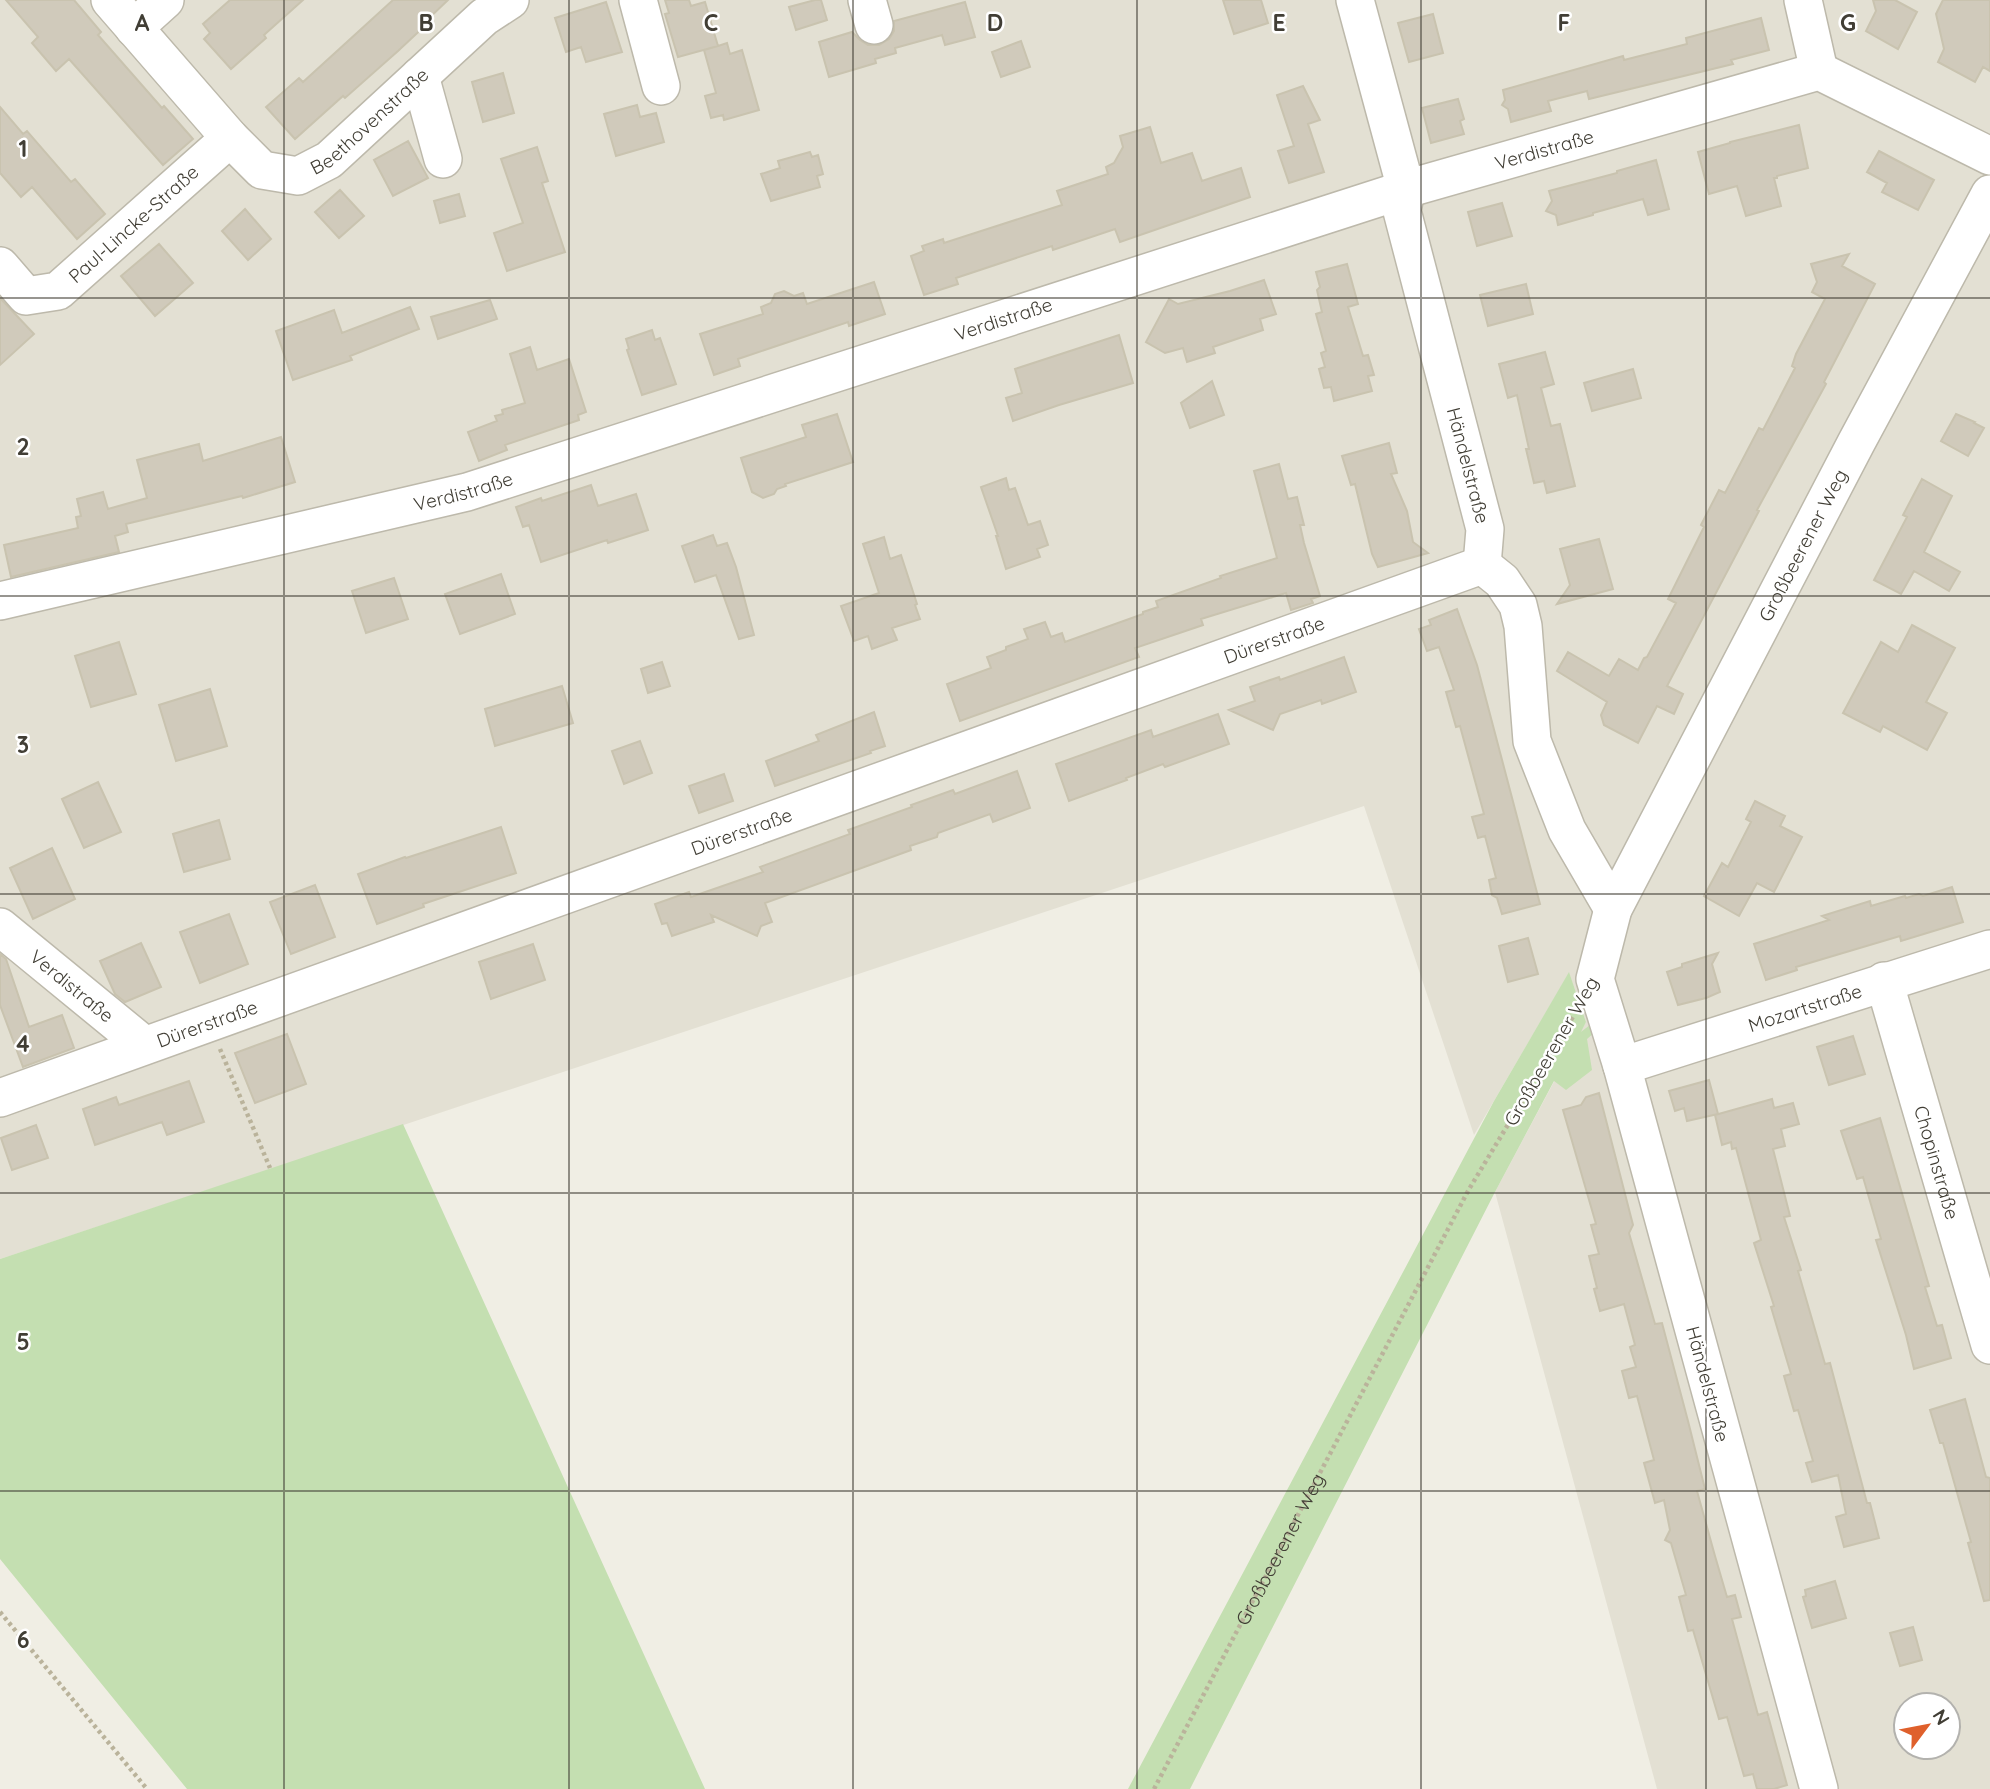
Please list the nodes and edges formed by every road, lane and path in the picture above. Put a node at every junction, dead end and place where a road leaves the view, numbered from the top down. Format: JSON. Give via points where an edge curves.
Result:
{"nodes":[{"id":1,"x":110,"y":0,"type":"edge"},
{"id":2,"x":165,"y":0,"type":"edge"},
{"id":3,"x":509,"y":0,"type":"edge"},
{"id":4,"x":638,"y":0,"type":"edge"},
{"id":5,"x":1355,"y":0,"type":"edge"},
{"id":6,"x":1803,"y":0,"type":"edge"},
{"id":7,"x":134,"y":28,"type":"junction"},
{"id":8,"x":1819,"y":71,"type":"junction"},
{"id":9,"x":420,"y":76,"type":"junction"},
{"id":10,"x":661,"y":86,"type":"dead end"},
{"id":11,"x":230,"y":138,"type":"junction"},
{"id":12,"x":1990,"y":156,"type":"edge"},
{"id":13,"x":443,"y":159,"type":"dead end"},
{"id":14,"x":1406,"y":189,"type":"junction"},
{"id":15,"x":1990,"y":194,"type":"edge"},
{"id":16,"x":0,"y":266,"type":"edge"},
{"id":17,"x":1482,"y":565,"type":"junction"},
{"id":18,"x":0,"y":601,"type":"edge"},
{"id":19,"x":1614,"y":909,"type":"junction"},
{"id":20,"x":0,"y":927,"type":"edge"},
{"id":21,"x":1990,"y":949,"type":"edge"},
{"id":22,"x":1595,"y":979,"type":"junction"},
{"id":23,"x":1884,"y":981,"type":"junction"},
{"id":24,"x":209,"y":1022,"type":"junction"},
{"id":25,"x":144,"y":1045,"type":"junction"},
{"id":26,"x":1622,"y":1066,"type":"junction"},
{"id":27,"x":0,"y":1098,"type":"edge"},
{"id":28,"x":270,"y":1168,"type":"dead end"},
{"id":29,"x":1990,"y":1345,"type":"edge"},
{"id":30,"x":0,"y":1612,"type":"edge"},
{"id":31,"x":147,"y":1789,"type":"edge"},
{"id":32,"x":1154,"y":1789,"type":"edge"},
{"id":33,"x":1819,"y":1789,"type":"edge"}],
"edges":[{"from":1,"to":7,"type":"street","name":"Beethovenstraße"},
{"from":2,"to":7,"type":"street"},
{"from":3,"to":9,"type":"street","name":"Beethovenstraße"},
{"from":4,"to":10,"type":"street"},
{"from":5,"to":14,"type":"street","name":"Händelstraße"},
{"from":6,"to":8,"type":"street"},
{"from":7,"to":11,"type":"street","name":"Beethovenstraße"},
{"from":8,"to":12,"type":"street"},
{"from":8,"to":14,"type":"street","name":"Verdistraße"},
{"from":9,"to":11,"type":"street","name":"Beethovenstraße","via":[[329,160],[298,176],[261,170]]},
{"from":9,"to":13,"type":"street"},
{"from":11,"to":16,"type":"street","name":"Paul-Lincke-Straße","via":[[58,291],[26,296]]},
{"from":14,"to":17,"type":"street","name":"Händelstraße","via":[[1402,211],[1485,528]]},
{"from":14,"to":18,"type":"street","name":"Verdistraße","via":[[467,492]]},
{"from":15,"to":19,"type":"street","name":"Großbeerener Weg"},
{"from":17,"to":19,"type":"street","via":[[1502,581],[1518,605],[1532,741],[1567,830]]},
{"from":17,"to":24,"type":"street","name":"Dürerstraße"},
{"from":19,"to":22,"type":"street","name":"Großbeerener Weg"},
{"from":20,"to":25,"type":"street","name":"Verdistraße"},
{"from":21,"to":23,"type":"street","name":"Mozartstraße"},
{"from":22,"to":26,"type":"street","name":"Händelstraße"},
{"from":22,"to":32,"type":"path","name":"Großbeerener Weg","via":[[1468,1191]]},
{"from":23,"to":26,"type":"street","name":"Mozartstraße"},
{"from":23,"to":29,"type":"street","name":"Chopinstraße"},
{"from":24,"to":25,"type":"street","name":"Dürerstraße"},
{"from":24,"to":28,"type":"path"},
{"from":25,"to":27,"type":"street","name":"Dürerstraße"},
{"from":26,"to":33,"type":"street","name":"Händelstraße"},
{"from":30,"to":31,"type":"path"}]}
